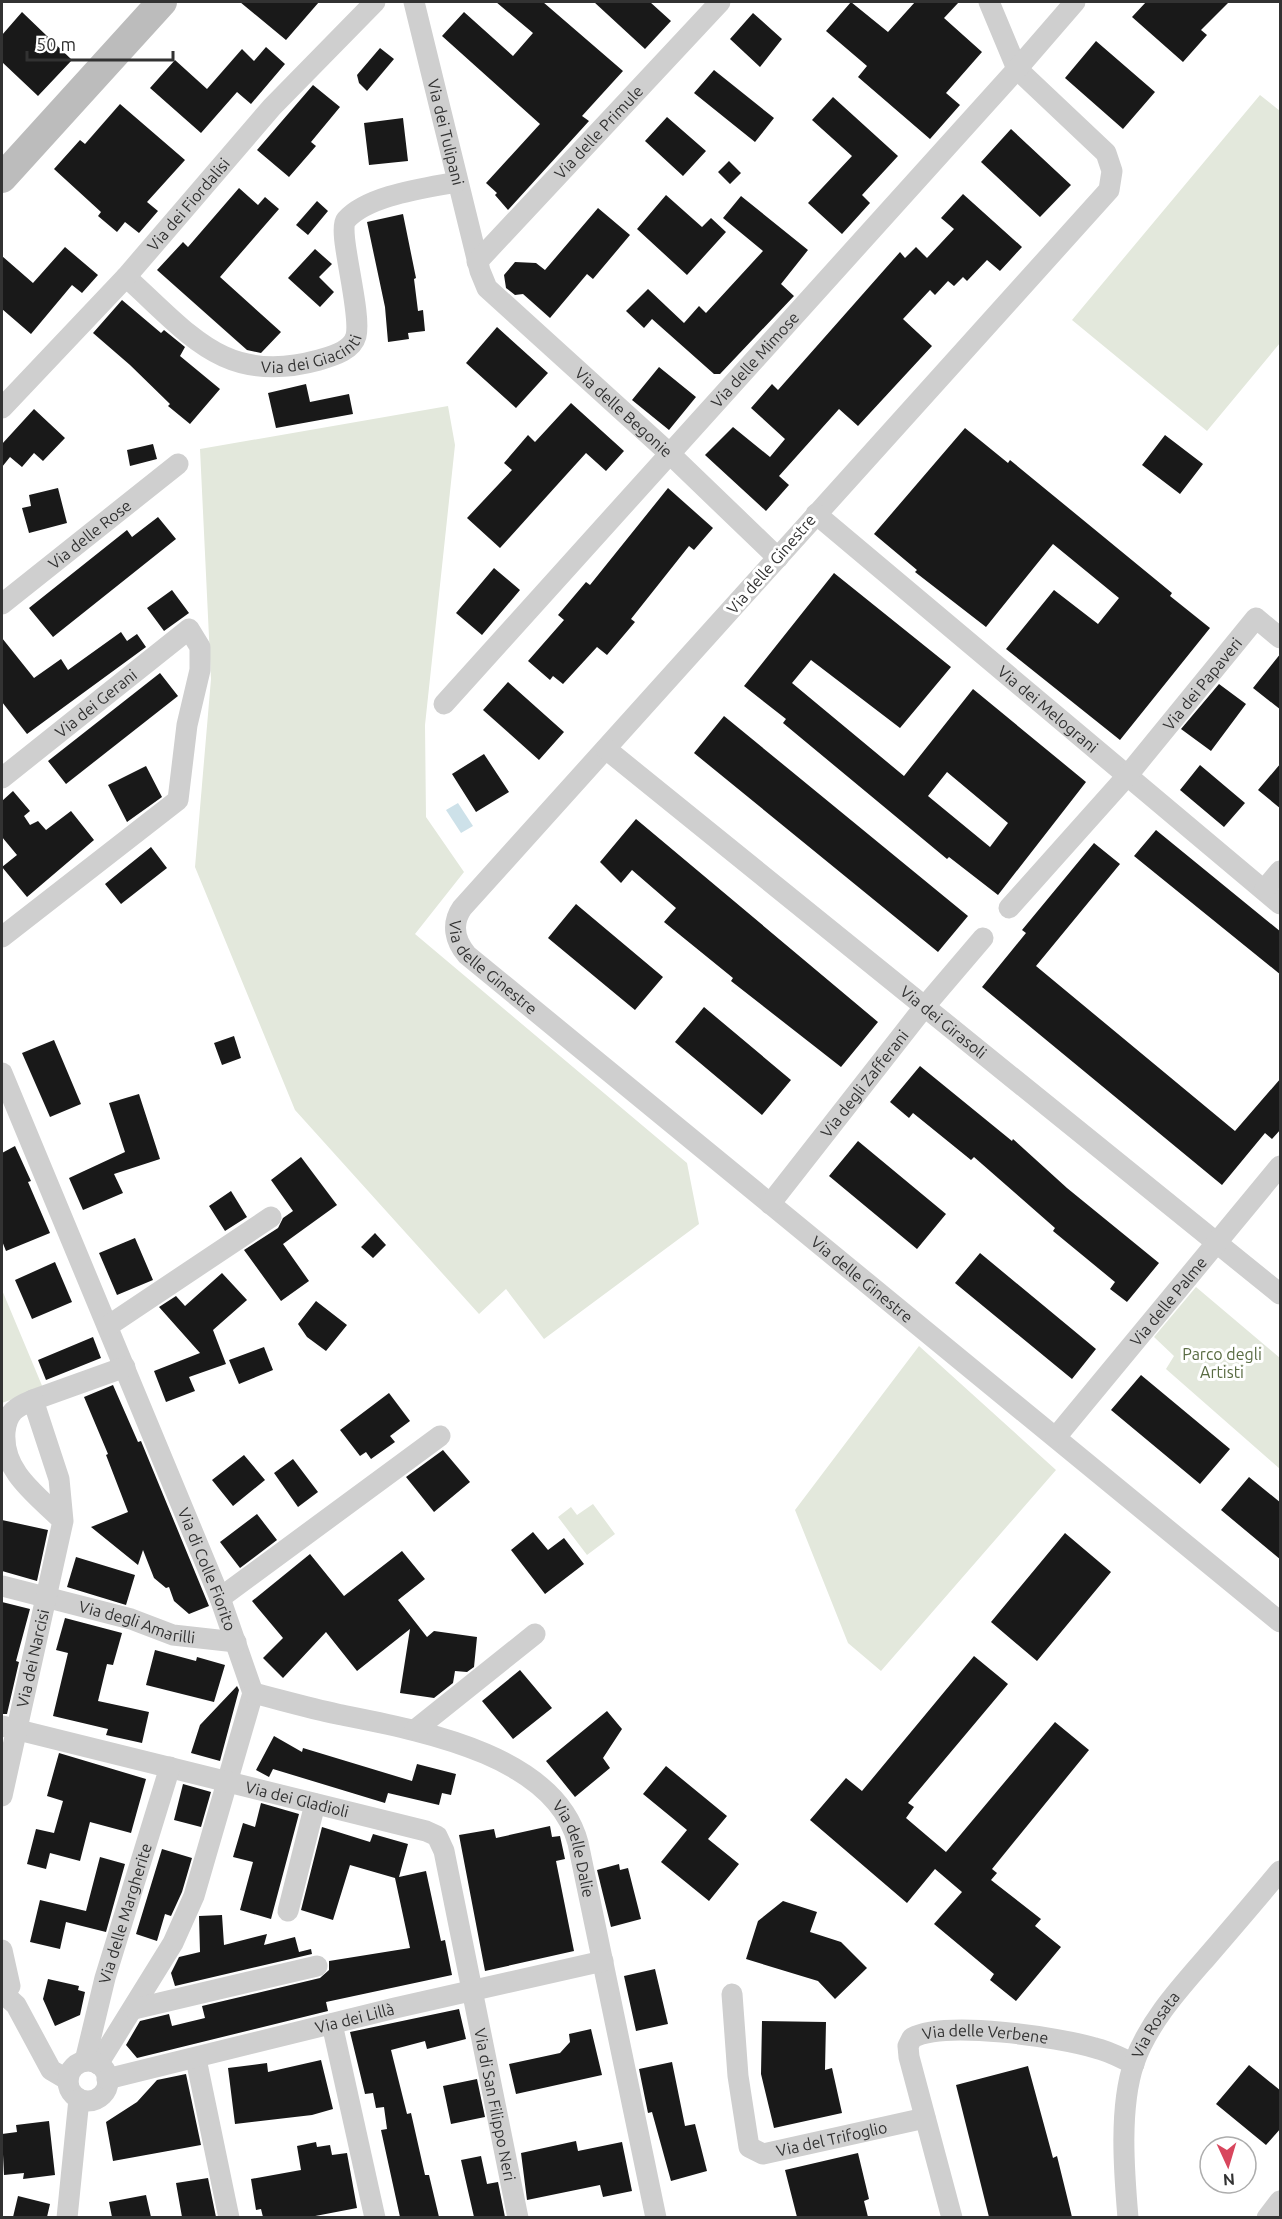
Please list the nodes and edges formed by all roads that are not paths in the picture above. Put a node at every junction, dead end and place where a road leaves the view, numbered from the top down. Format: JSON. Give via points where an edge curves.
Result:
{"nodes":[{"id":1,"x":162,"y":2,"type":"edge"},
{"id":2,"x":375,"y":2,"type":"edge"},
{"id":3,"x":414,"y":2,"type":"edge"},
{"id":4,"x":720,"y":2,"type":"edge"},
{"id":5,"x":989,"y":2,"type":"edge"},
{"id":6,"x":1075,"y":2,"type":"edge"},
{"id":7,"x":1017,"y":69,"type":"junction"},
{"id":8,"x":2,"y":178,"type":"edge"},
{"id":9,"x":457,"y":182,"type":"junction"},
{"id":10,"x":477,"y":262,"type":"junction"},
{"id":11,"x":126,"y":277,"type":"junction"},
{"id":12,"x":2,"y":408,"type":"edge"},
{"id":13,"x":670,"y":454,"type":"junction"},
{"id":14,"x":178,"y":465,"type":"dead end"},
{"id":15,"x":816,"y":514,"type":"junction"},
{"id":16,"x":778,"y":558,"type":"junction"},
{"id":17,"x":2,"y":604,"type":"edge"},
{"id":18,"x":1281,"y":638,"type":"edge"},
{"id":19,"x":444,"y":704,"type":"dead end"},
{"id":20,"x":606,"y":749,"type":"junction"},
{"id":21,"x":1127,"y":776,"type":"junction"},
{"id":22,"x":2,"y":778,"type":"edge"},
{"id":23,"x":1281,"y":871,"type":"edge"},
{"id":24,"x":1264,"y":890,"type":"junction"},
{"id":25,"x":1281,"y":904,"type":"edge"},
{"id":26,"x":1009,"y":908,"type":"dead end"},
{"id":27,"x":2,"y":937,"type":"edge"},
{"id":28,"x":983,"y":938,"type":"dead end"},
{"id":29,"x":925,"y":1006,"type":"junction"},
{"id":30,"x":2,"y":1073,"type":"edge"},
{"id":31,"x":1281,"y":1166,"type":"edge"},
{"id":32,"x":770,"y":1204,"type":"junction"},
{"id":33,"x":271,"y":1217,"type":"dead end"},
{"id":34,"x":1218,"y":1243,"type":"junction"},
{"id":35,"x":1281,"y":1293,"type":"edge"},
{"id":36,"x":108,"y":1326,"type":"junction"},
{"id":37,"x":125,"y":1367,"type":"junction"},
{"id":38,"x":33,"y":1400,"type":"junction"},
{"id":39,"x":440,"y":1436,"type":"dead end"},
{"id":40,"x":1056,"y":1437,"type":"junction"},
{"id":41,"x":63,"y":1521,"type":"junction"},
{"id":42,"x":2,"y":1586,"type":"edge"},
{"id":43,"x":47,"y":1598,"type":"junction"},
{"id":44,"x":220,"y":1598,"type":"junction"},
{"id":45,"x":1281,"y":1622,"type":"edge"},
{"id":46,"x":535,"y":1634,"type":"dead end"},
{"id":47,"x":236,"y":1642,"type":"junction"},
{"id":48,"x":253,"y":1693,"type":"junction"},
{"id":49,"x":9,"y":1728,"type":"edge"},
{"id":50,"x":415,"y":1730,"type":"junction"},
{"id":51,"x":170,"y":1767,"type":"junction"},
{"id":52,"x":228,"y":1782,"type":"junction"},
{"id":53,"x":2,"y":1796,"type":"edge"},
{"id":54,"x":315,"y":1804,"type":"junction"},
{"id":55,"x":1281,"y":1871,"type":"edge"},
{"id":56,"x":288,"y":1911,"type":"dead end"},
{"id":57,"x":2,"y":1950,"type":"edge"},
{"id":58,"x":603,"y":1961,"type":"junction"},
{"id":59,"x":316,"y":1966,"type":"dead end"},
{"id":60,"x":472,"y":1992,"type":"junction"},
{"id":61,"x":3,"y":1994,"type":"edge"},
{"id":62,"x":732,"y":1994,"type":"dead end"},
{"id":63,"x":134,"y":2009,"type":"junction"},
{"id":64,"x":332,"y":2024,"type":"junction"},
{"id":65,"x":196,"y":2059,"type":"junction"},
{"id":66,"x":1134,"y":2064,"type":"junction"},
{"id":67,"x":97,"y":2068,"type":"junction"},
{"id":68,"x":68,"y":2079,"type":"junction"},
{"id":69,"x":79,"y":2099,"type":"junction"},
{"id":70,"x":925,"y":2118,"type":"junction"},
{"id":71,"x":1281,"y":2201,"type":"edge"},
{"id":72,"x":67,"y":2217,"type":"edge"},
{"id":73,"x":229,"y":2217,"type":"edge"},
{"id":74,"x":375,"y":2217,"type":"edge"},
{"id":75,"x":518,"y":2217,"type":"edge"},
{"id":76,"x":656,"y":2217,"type":"edge"},
{"id":77,"x":952,"y":2217,"type":"edge"},
{"id":78,"x":1128,"y":2217,"type":"edge"},
{"id":79,"x":1267,"y":2217,"type":"edge"}],
"edges":[{"from":1,"to":8,"type":"street"},
{"from":2,"to":11,"type":"street","name":"Via dei Fiordalisi","via":[[272,107]]},
{"from":3,"to":9,"type":"street","name":"Via dei Tulipani"},
{"from":4,"to":10,"type":"street","name":"Via delle Primule"},
{"from":5,"to":7,"type":"street"},
{"from":6,"to":7,"type":"street","name":"Via delle Mimose"},
{"from":7,"to":13,"type":"street","name":"Via delle Mimose"},
{"from":7,"to":15,"type":"street","name":"Via delle Ginestre","via":[[1102,148],[1112,171],[1111,184]]},
{"from":9,"to":10,"type":"street","name":"Via dei Tulipani"},
{"from":9,"to":11,"type":"street","name":"Via dei Giacinti","via":[[398,194],[346,220],[342,231],[354,292],[356,336],[349,347],[326,358],[284,366],[246,364],[221,357]]},
{"from":10,"to":13,"type":"street","name":"Via delle Begonie","via":[[494,296]]},
{"from":11,"to":12,"type":"street","name":"Via dei Fiordalisi"},
{"from":13,"to":16,"type":"street","name":"Via delle Begonie"},
{"from":13,"to":19,"type":"street","name":"Via delle Mimose"},
{"from":14,"to":17,"type":"street","name":"Via delle Rose"},
{"from":15,"to":16,"type":"street","name":"Via delle Ginestre"},
{"from":15,"to":21,"type":"street","name":"Via dei Melograni"},
{"from":16,"to":20,"type":"street","name":"Via delle Ginestre"},
{"from":18,"to":21,"type":"street","name":"Via dei Papaveri","via":[[1256,618]]},
{"from":20,"to":29,"type":"street","name":"Via dei Girasoli"},
{"from":20,"to":32,"type":"street","name":"Via delle Ginestre","via":[[462,908],[456,921],[457,939],[467,955]]},
{"from":21,"to":24,"type":"street","name":"Via dei Melograni"},
{"from":21,"to":26,"type":"street"},
{"from":22,"to":27,"type":"street","name":"Via dei Gerani","via":[[189,629],[200,647],[200,670],[187,725],[178,800]]},
{"from":23,"to":24,"type":"street"},
{"from":24,"to":25,"type":"street","name":"Via dei Melograni"},
{"from":28,"to":29,"type":"street","name":"Via degli Zafferani"},
{"from":29,"to":32,"type":"street","name":"Via degli Zafferani"},
{"from":29,"to":34,"type":"street","name":"Via dei Girasoli"},
{"from":30,"to":36,"type":"street","name":"Via di Colle Fiorito"},
{"from":31,"to":34,"type":"street","name":"Via delle Palme"},
{"from":32,"to":40,"type":"street","name":"Via delle Ginestre"},
{"from":33,"to":36,"type":"street"},
{"from":34,"to":35,"type":"street","name":"Via dei Girasoli"},
{"from":34,"to":40,"type":"street","name":"Via delle Palme"},
{"from":36,"to":37,"type":"street","name":"Via di Colle Fiorito"},
{"from":37,"to":38,"type":"street"},
{"from":37,"to":44,"type":"street","name":"Via di Colle Fiorito"},
{"from":38,"to":41,"type":"street","name":"Via dei Narcisi","via":[[59,1479]]},
{"from":38,"to":41,"type":"street","via":[[17,1407],[8,1417],[5,1452],[15,1473]]},
{"from":39,"to":44,"type":"street"},
{"from":40,"to":45,"type":"street","name":"Via delle Ginestre"},
{"from":41,"to":43,"type":"street","name":"Via dei Narcisi"},
{"from":42,"to":43,"type":"street","name":"Via degli Amarilli"},
{"from":43,"to":47,"type":"street","name":"Via degli Amarilli","via":[[131,1619],[172,1635]]},
{"from":43,"to":49,"type":"street","name":"Via dei Narcisi"},
{"from":44,"to":47,"type":"street","name":"Via di Colle Fiorito"},
{"from":46,"to":50,"type":"street"},
{"from":47,"to":48,"type":"street","name":"Via di Colle Fiorito"},
{"from":48,"to":50,"type":"street","name":"Via delle Dalie"},
{"from":48,"to":52,"type":"street"},
{"from":49,"to":51,"type":"street","name":"Via dei Gladioli"},
{"from":49,"to":53,"type":"street","name":"Via dei Narcisi"},
{"from":50,"to":58,"type":"street","name":"Via delle Dalie","via":[[494,1758],[563,1808],[578,1843]]},
{"from":51,"to":52,"type":"street","name":"Via dei Gladioli"},
{"from":51,"to":67,"type":"street","name":"Via delle Margherite","via":[[105,1978]]},
{"from":52,"to":54,"type":"street","name":"Via dei Gladioli"},
{"from":52,"to":63,"type":"street","via":[[194,1896],[173,1943]]},
{"from":54,"to":56,"type":"street"},
{"from":54,"to":60,"type":"street","name":"Via dei Gladioli","via":[[437,1836],[444,1851]]},
{"from":55,"to":66,"type":"street","name":"Via Rosata","via":[[1166,2006]]},
{"from":57,"to":61,"type":"street","via":[[10,1986]]},
{"from":58,"to":60,"type":"street","name":"Via dei Lillà"},
{"from":58,"to":76,"type":"street","name":"Via delle Dalie"},
{"from":59,"to":63,"type":"street"},
{"from":60,"to":64,"type":"street","name":"Via dei Lillà"},
{"from":60,"to":75,"type":"street","name":"Via di San Filippo Neri"},
{"from":61,"to":68,"type":"street","via":[[16,2005],[51,2070]]},
{"from":62,"to":70,"type":"street","name":"Via del Trifoglio","via":[[738,2076],[749,2147],[763,2154]]},
{"from":63,"to":67,"type":"street"},
{"from":64,"to":65,"type":"street","name":"Via dei Lillà"},
{"from":64,"to":74,"type":"street"},
{"from":65,"to":67,"type":"street","name":"Via dei Lillà"},
{"from":65,"to":73,"type":"street"},
{"from":66,"to":70,"type":"street","name":"Via delle Verbene","via":[[1070,2042],[965,2030],[919,2035],[909,2041],[908,2051]]},
{"from":66,"to":78,"type":"street","name":"Via Rosata","via":[[1125,2138]]},
{"from":67,"to":68,"type":"street","via":[[73,2067]]},
{"from":67,"to":69,"type":"street","via":[[105,2091],[97,2099]]},
{"from":68,"to":69,"type":"street","via":[[71,2091]]},
{"from":69,"to":72,"type":"street"},
{"from":70,"to":77,"type":"street","name":"Via delle Verbene"},
{"from":71,"to":79,"type":"street"}]}
